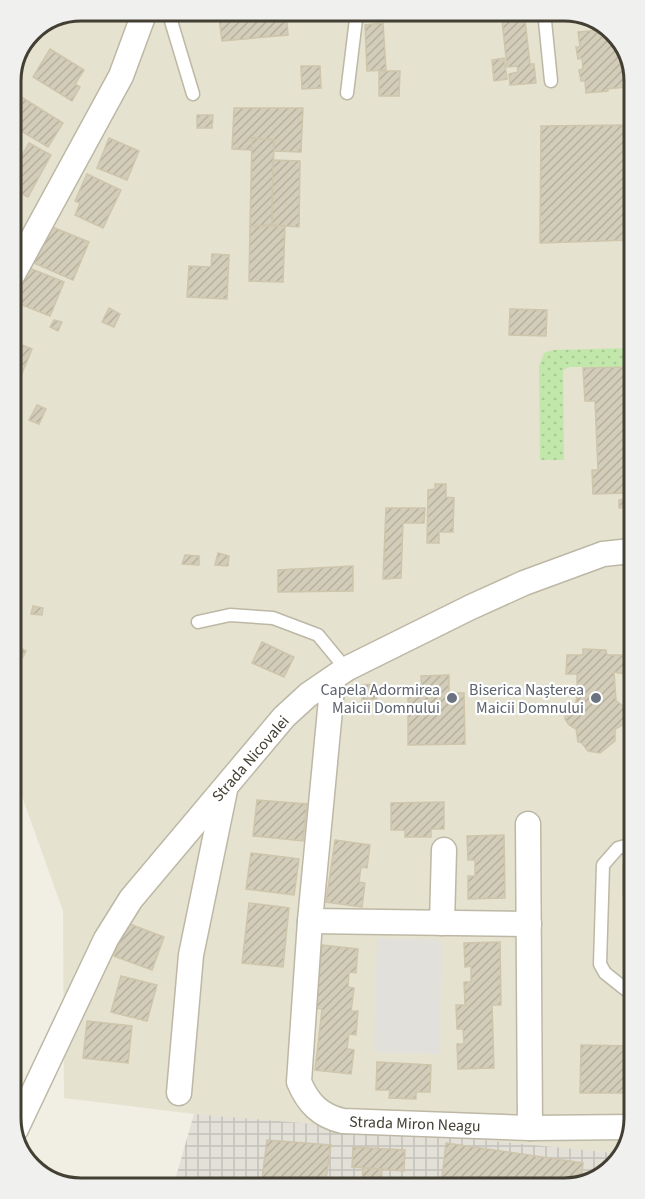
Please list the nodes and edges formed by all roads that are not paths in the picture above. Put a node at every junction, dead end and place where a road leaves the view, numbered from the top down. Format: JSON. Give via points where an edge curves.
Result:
{"nodes":[{"id":1,"x":140,"y":21,"type":"edge"},
{"id":2,"x":171,"y":21,"type":"edge"},
{"id":3,"x":356,"y":21,"type":"edge"},
{"id":4,"x":545,"y":21,"type":"edge"},
{"id":5,"x":551,"y":81,"type":"dead end"},
{"id":6,"x":347,"y":93,"type":"dead end"},
{"id":7,"x":193,"y":94,"type":"dead end"},
{"id":8,"x":21,"y":259,"type":"edge"},
{"id":9,"x":624,"y":551,"type":"edge"},
{"id":10,"x":198,"y":622,"type":"dead end"},
{"id":11,"x":339,"y":674,"type":"junction"},
{"id":12,"x":226,"y":786,"type":"junction"},
{"id":13,"x":528,"y":824,"type":"dead end"},
{"id":14,"x":624,"y":846,"type":"edge"},
{"id":15,"x":444,"y":850,"type":"dead end"},
{"id":16,"x":310,"y":921,"type":"junction"},
{"id":17,"x":442,"y":922,"type":"junction"},
{"id":18,"x":529,"y":924,"type":"junction"},
{"id":19,"x":624,"y":988,"type":"edge"},
{"id":20,"x":179,"y":1093,"type":"dead end"},
{"id":21,"x":21,"y":1118,"type":"edge"},
{"id":22,"x":623,"y":1127,"type":"edge"},
{"id":23,"x":530,"y":1128,"type":"junction"}],
"edges":[{"from":1,"to":8,"type":"street","via":[[121,76]]},
{"from":2,"to":7,"type":"lane"},
{"from":3,"to":6,"type":"lane"},
{"from":4,"to":5,"type":"lane"},
{"from":9,"to":11,"type":"street","name":"Strada Nicovalei","via":[[524,583]]},
{"from":10,"to":11,"type":"lane","via":[[230,615],[273,618],[318,635]]},
{"from":11,"to":12,"type":"street","name":"Strada Nicovalei","via":[[284,717]]},
{"from":11,"to":16,"type":"street","name":"Strada Miron Neagu"},
{"from":12,"to":20,"type":"street","via":[[191,955]]},
{"from":12,"to":21,"type":"street","name":"Strada Nicovalei","via":[[131,899],[106,939]]},
{"from":13,"to":18,"type":"street"},
{"from":14,"to":19,"type":"lane","via":[[603,865],[600,964]]},
{"from":15,"to":17,"type":"street"},
{"from":16,"to":17,"type":"street"},
{"from":16,"to":23,"type":"street","name":"Strada Miron Neagu","via":[[299,1082],[316,1109],[343,1121]]},
{"from":17,"to":18,"type":"street"},
{"from":18,"to":23,"type":"street"},
{"from":22,"to":23,"type":"street","name":"Strada Miron Neagu"}]}
